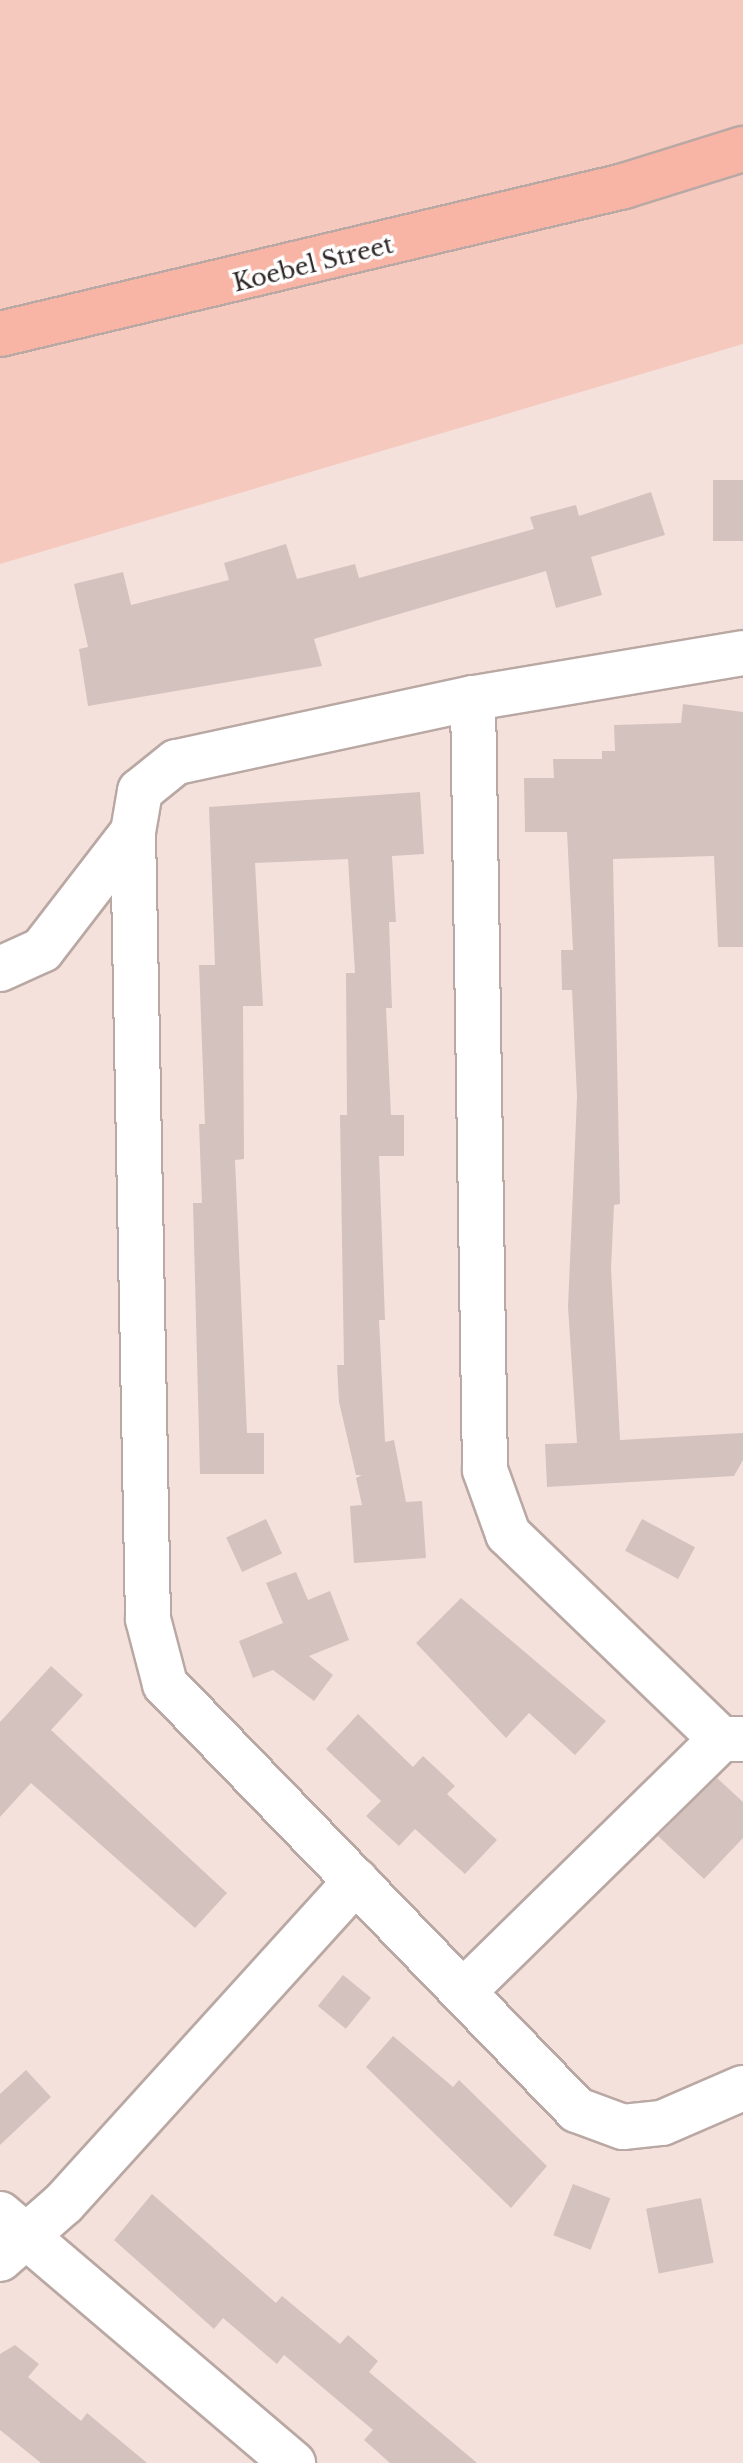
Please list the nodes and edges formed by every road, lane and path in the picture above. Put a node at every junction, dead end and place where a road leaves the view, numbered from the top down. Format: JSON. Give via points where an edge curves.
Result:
{"nodes":[{"id":1,"x":743,"y":149,"type":"edge"},
{"id":2,"x":0,"y":334,"type":"edge"},
{"id":3,"x":743,"y":653,"type":"edge"},
{"id":4,"x":473,"y":698,"type":"junction"},
{"id":5,"x":133,"y":832,"type":"junction"},
{"id":6,"x":0,"y":969,"type":"edge"},
{"id":7,"x":732,"y":1739,"type":"edge"},
{"id":8,"x":356,"y":1881,"type":"junction"},
{"id":9,"x":466,"y":1989,"type":"junction"},
{"id":10,"x":743,"y":2088,"type":"edge"},
{"id":11,"x":9,"y":2237,"type":"edge"},
{"id":12,"x":293,"y":2463,"type":"edge"}],
"edges":[{"from":1,"to":2,"type":"main road","name":"Koebel Street","via":[[624,186]]},
{"from":3,"to":4,"type":"street"},
{"from":4,"to":5,"type":"street","via":[[176,762],[140,791]]},
{"from":4,"to":7,"type":"street","via":[[485,1470],[508,1534]]},
{"from":5,"to":6,"type":"street","via":[[42,950]]},
{"from":5,"to":8,"type":"street","via":[[148,1619],[165,1684]]},
{"from":7,"to":9,"type":"street"},
{"from":8,"to":9,"type":"street"},
{"from":8,"to":11,"type":"street"},
{"from":9,"to":10,"type":"street","via":[[577,2110],[623,2127],[662,2123]]},
{"from":11,"to":12,"type":"street"}]}
